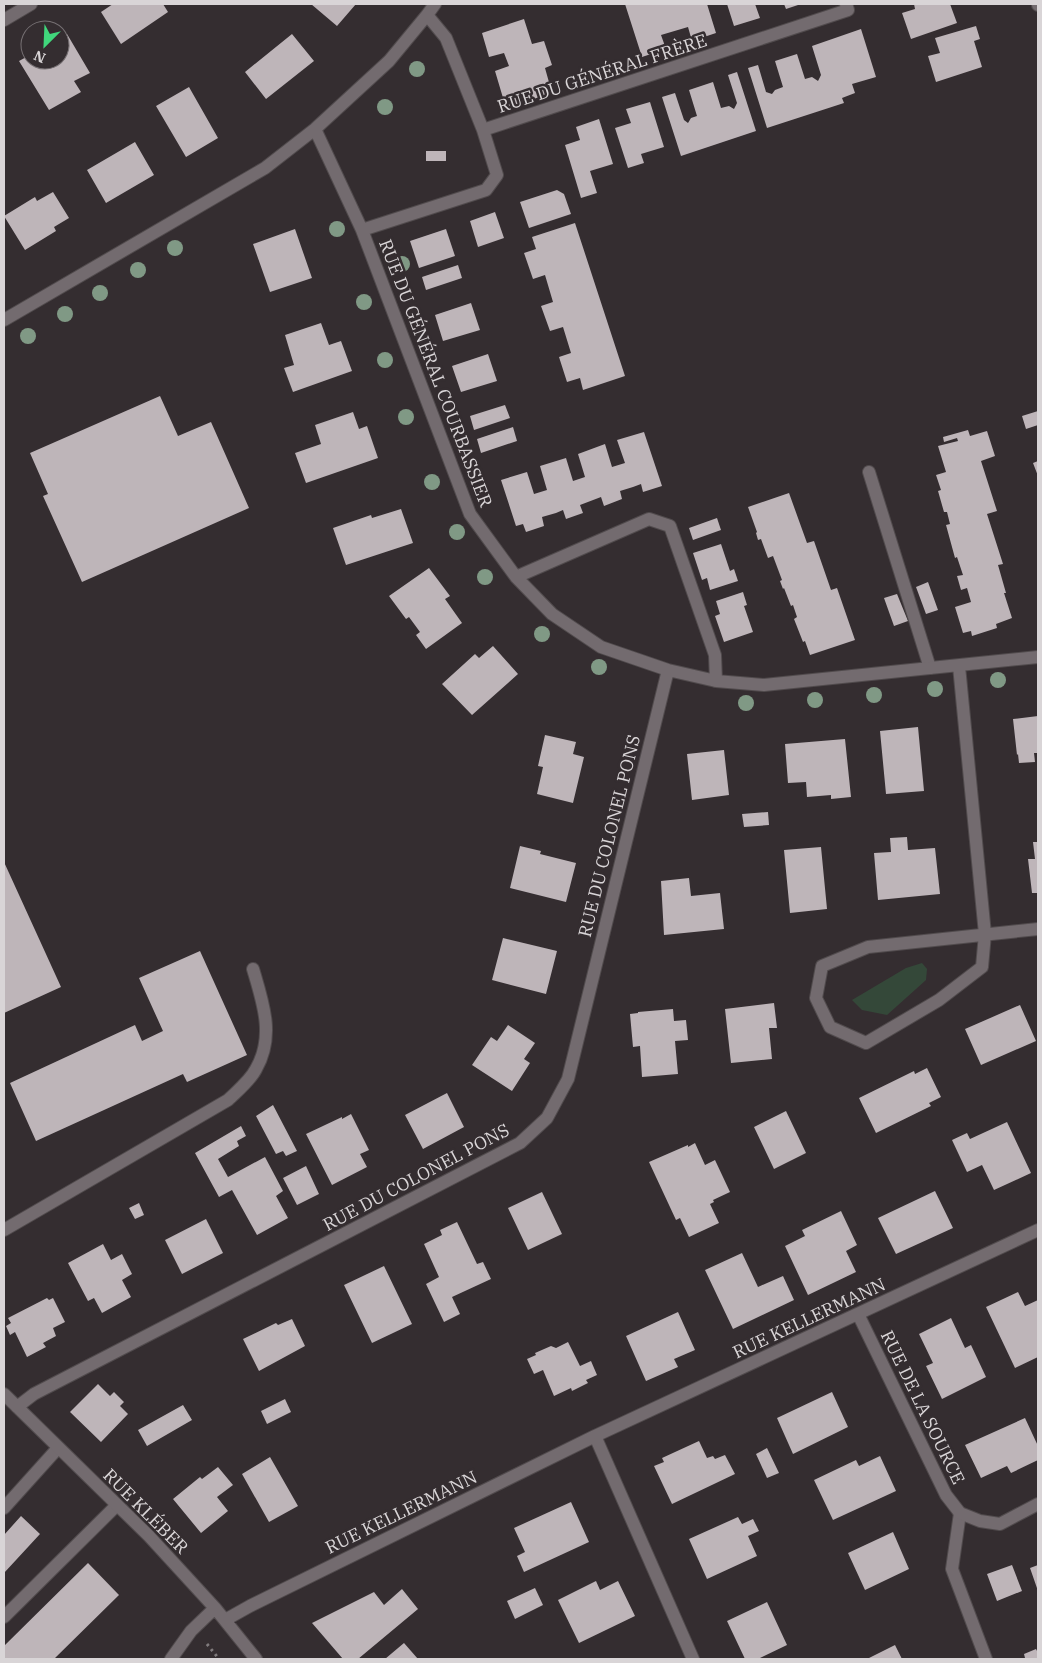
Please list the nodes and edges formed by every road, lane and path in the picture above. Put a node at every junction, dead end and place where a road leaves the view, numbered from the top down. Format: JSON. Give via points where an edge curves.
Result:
{"nodes":[{"id":1,"x":31,"y":4,"type":"edge"},
{"id":2,"x":435,"y":4,"type":"edge"},
{"id":3,"x":846,"y":4,"type":"edge"},
{"id":4,"x":428,"y":15,"type":"junction"},
{"id":5,"x":4,"y":20,"type":"edge"},
{"id":6,"x":315,"y":129,"type":"junction"},
{"id":7,"x":483,"y":130,"type":"junction"},
{"id":8,"x":362,"y":230,"type":"junction"},
{"id":9,"x":4,"y":320,"type":"edge"},
{"id":10,"x":869,"y":472,"type":"dead end"},
{"id":11,"x":516,"y":577,"type":"junction"},
{"id":12,"x":1038,"y":657,"type":"edge"},
{"id":13,"x":959,"y":666,"type":"junction"},
{"id":14,"x":930,"y":668,"type":"junction"},
{"id":15,"x":668,"y":670,"type":"junction"},
{"id":16,"x":716,"y":681,"type":"junction"},
{"id":17,"x":1038,"y":929,"type":"edge"},
{"id":18,"x":985,"y":934,"type":"junction"},
{"id":19,"x":254,"y":969,"type":"dead end"},
{"id":20,"x":4,"y":1230,"type":"edge"},
{"id":21,"x":1038,"y":1230,"type":"edge"},
{"id":22,"x":858,"y":1314,"type":"junction"},
{"id":23,"x":8,"y":1400,"type":"edge"},
{"id":24,"x":594,"y":1436,"type":"junction"},
{"id":25,"x":58,"y":1448,"type":"junction"},
{"id":26,"x":1038,"y":1504,"type":"edge"},
{"id":27,"x":117,"y":1505,"type":"junction"},
{"id":28,"x":4,"y":1508,"type":"edge"},
{"id":29,"x":960,"y":1513,"type":"junction"},
{"id":30,"x":215,"y":1608,"type":"junction"},
{"id":31,"x":4,"y":1617,"type":"edge"},
{"id":32,"x":224,"y":1620,"type":"junction"},
{"id":33,"x":204,"y":1640,"type":"dead end"},
{"id":34,"x":171,"y":1659,"type":"edge"},
{"id":35,"x":219,"y":1659,"type":"edge"},
{"id":36,"x":256,"y":1659,"type":"edge"},
{"id":37,"x":693,"y":1659,"type":"edge"},
{"id":38,"x":986,"y":1659,"type":"edge"}],
"edges":[{"from":1,"to":5,"type":"street"},
{"from":2,"to":4,"type":"street"},
{"from":3,"to":7,"type":"street","name":"RUE DU GÉNÉRAL FRÈRE","via":[[848,10]]},
{"from":4,"to":6,"type":"street","via":[[389,61]]},
{"from":4,"to":7,"type":"street","name":"RUE DU GÉNÉRAL FRÈRE","via":[[446,38]]},
{"from":6,"to":8,"type":"street","name":"RUE DU GÉNÉRAL COURBASSIER"},
{"from":6,"to":9,"type":"street","via":[[265,168]]},
{"from":7,"to":8,"type":"street","name":"RUE DU GÉNÉRAL COURBASSIER","via":[[498,175],[486,190]]},
{"from":8,"to":11,"type":"street","name":"RUE DU GÉNÉRAL COURBASSIER","via":[[470,514]]},
{"from":10,"to":14,"type":"street"},
{"from":11,"to":15,"type":"street","name":"RUE DU GÉNÉRAL COURBASSIER","via":[[552,614],[601,647]]},
{"from":11,"to":16,"type":"street","via":[[649,519],[670,526],[715,655]]},
{"from":12,"to":13,"type":"street","name":"RUE DU GÉNÉRAL COURBASSIER"},
{"from":13,"to":14,"type":"street","name":"RUE DU GÉNÉRAL COURBASSIER"},
{"from":13,"to":18,"type":"street"},
{"from":14,"to":16,"type":"street","name":"RUE DU GÉNÉRAL COURBASSIER","via":[[764,685]]},
{"from":15,"to":16,"type":"street","name":"RUE DU GÉNÉRAL COURBASSIER"},
{"from":15,"to":23,"type":"street","name":"RUE DU COLONEL PONS","via":[[568,1079],[547,1118],[520,1144],[34,1394]]},
{"from":17,"to":18,"type":"street"},
{"from":18,"to":18,"type":"street","via":[[982,967],[939,1000],[866,1043],[830,1027],[816,998],[822,966],[868,947]]},
{"from":19,"to":20,"type":"street","via":[[265,1008],[266,1046],[256,1071],[228,1100]]},
{"from":21,"to":22,"type":"street","name":"RUE KELLERMANN"},
{"from":22,"to":24,"type":"street","name":"RUE KELLERMANN"},
{"from":22,"to":29,"type":"street","name":"RUE DE LA SOURCE","via":[[946,1496]]},
{"from":23,"to":25,"type":"street","name":"RUE KLÉBER"},
{"from":24,"to":32,"type":"street","name":"RUE KELLERMANN"},
{"from":24,"to":37,"type":"street"},
{"from":25,"to":27,"type":"street","name":"RUE KLÉBER"},
{"from":25,"to":28,"type":"street"},
{"from":26,"to":29,"type":"street","via":[[1000,1524]]},
{"from":27,"to":30,"type":"street","name":"RUE KLÉBER"},
{"from":27,"to":31,"type":"street"},
{"from":29,"to":38,"type":"street","via":[[952,1569]]},
{"from":30,"to":32,"type":"street","name":"RUE KLÉBER"},
{"from":30,"to":34,"type":"street","via":[[190,1632]]},
{"from":32,"to":36,"type":"street","name":"RUE KLÉBER"},
{"from":33,"to":35,"type":"path"}]}
